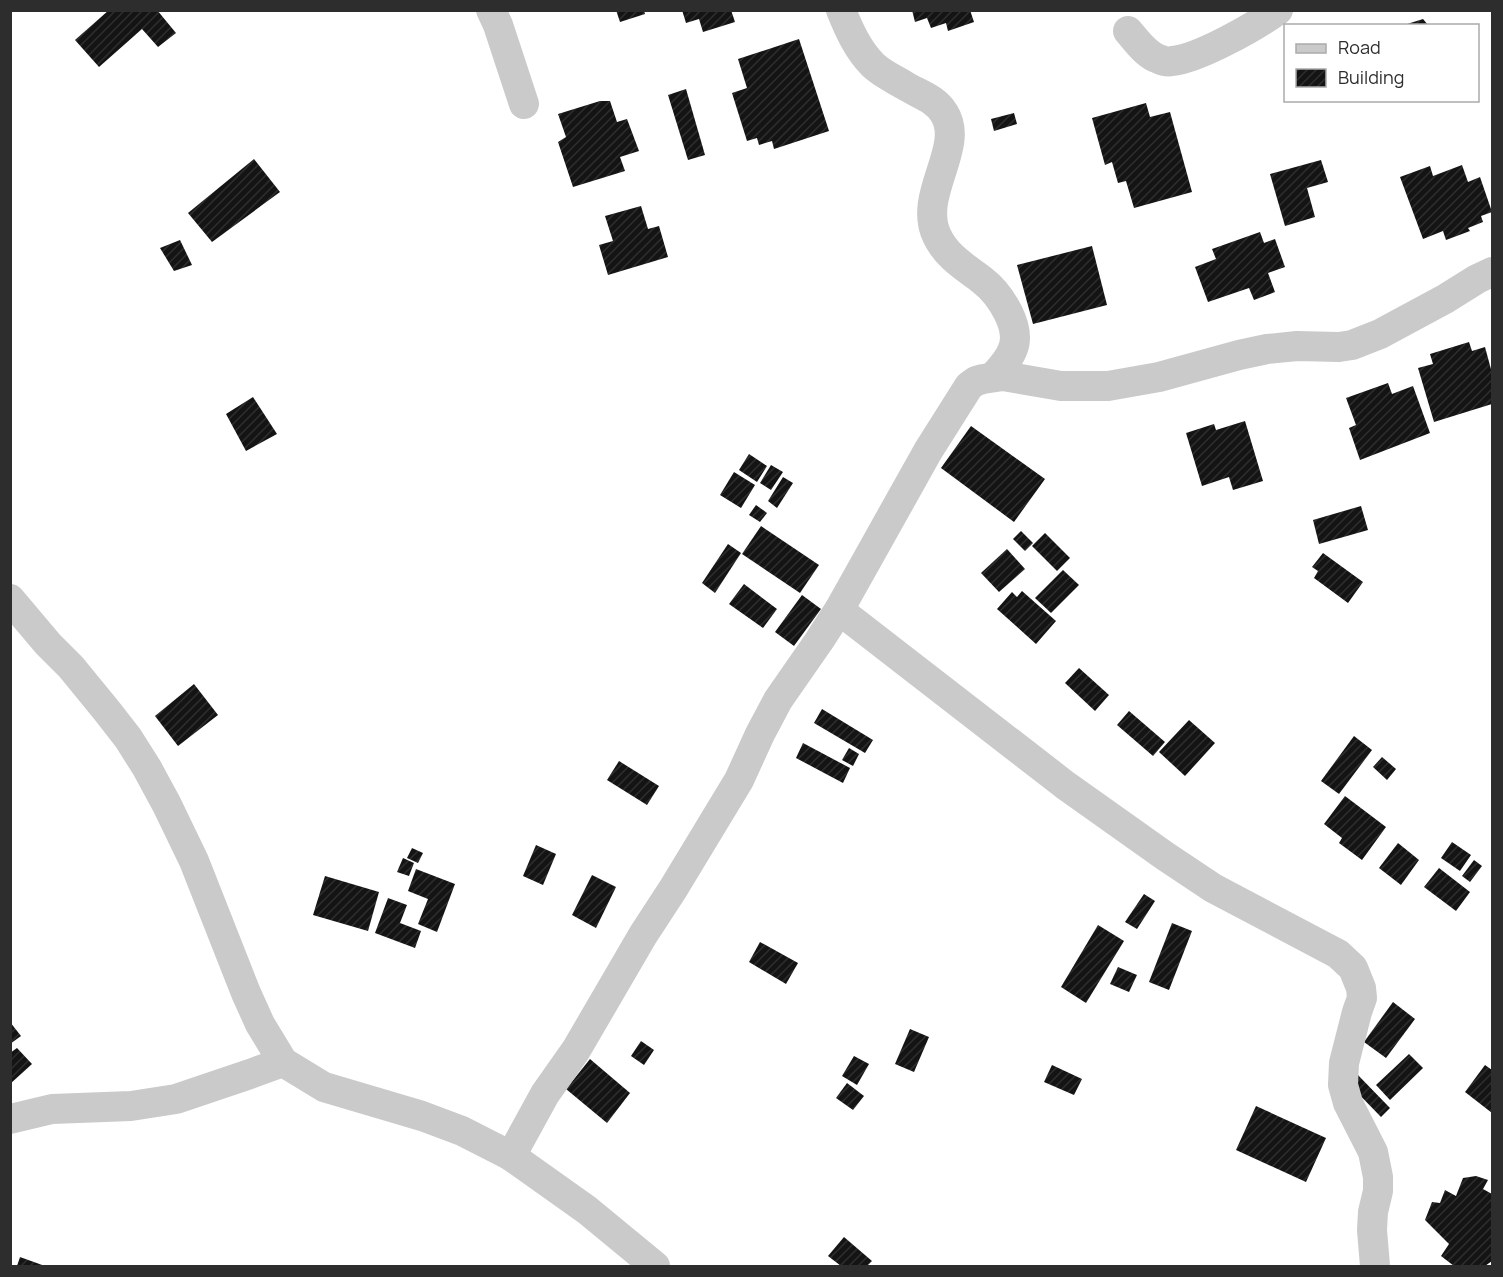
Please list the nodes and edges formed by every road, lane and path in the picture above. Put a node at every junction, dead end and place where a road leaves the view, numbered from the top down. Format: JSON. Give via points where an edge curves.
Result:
{"nodes":[{"id":1,"x":491,"y":10,"type":"edge"},
{"id":2,"x":841,"y":10,"type":"edge"},
{"id":3,"x":1278,"y":10,"type":"edge"},
{"id":4,"x":1128,"y":31,"type":"dead end"},
{"id":5,"x":524,"y":104,"type":"dead end"},
{"id":6,"x":1492,"y":272,"type":"edge"},
{"id":7,"x":993,"y":377,"type":"junction"},
{"id":8,"x":10,"y":599,"type":"edge"},
{"id":9,"x":839,"y":610,"type":"junction"},
{"id":10,"x":283,"y":1062,"type":"junction"},
{"id":11,"x":10,"y":1119,"type":"edge"},
{"id":12,"x":511,"y":1156,"type":"junction"},
{"id":13,"x":655,"y":1266,"type":"edge"},
{"id":14,"x":1375,"y":1266,"type":"edge"}],
"edges":[{"from":1,"to":5,"type":"street"},
{"from":2,"to":7,"type":"street","via":[[860,49],[874,66],[928,98],[949,124],[948,146],[931,213],[936,235],[948,253],[984,282],[1002,301],[1011,319],[1016,335],[1013,350]]},
{"from":3,"to":4,"type":"street","via":[[1227,40],[1171,62],[1156,59]]},
{"from":6,"to":7,"type":"street","via":[[1380,334],[1352,345],[1267,348],[1159,377],[1108,386],[1061,386]]},
{"from":7,"to":9,"type":"street","via":[[976,381],[963,394]]},
{"from":8,"to":10,"type":"street","via":[[108,711],[147,768],[194,861],[260,1024]]},
{"from":9,"to":12,"type":"street","via":[[778,700],[739,780],[576,1050],[545,1094]]},
{"from":9,"to":14,"type":"street","via":[[1065,785],[1156,850],[1213,888],[1338,954],[1353,968],[1362,998],[1344,1063],[1343,1085],[1373,1152],[1378,1177],[1372,1230]]},
{"from":10,"to":11,"type":"street","via":[[176,1099],[130,1106],[52,1109]]},
{"from":10,"to":12,"type":"street","via":[[324,1087],[422,1116]]},
{"from":12,"to":13,"type":"street","via":[[587,1210]]}]}
